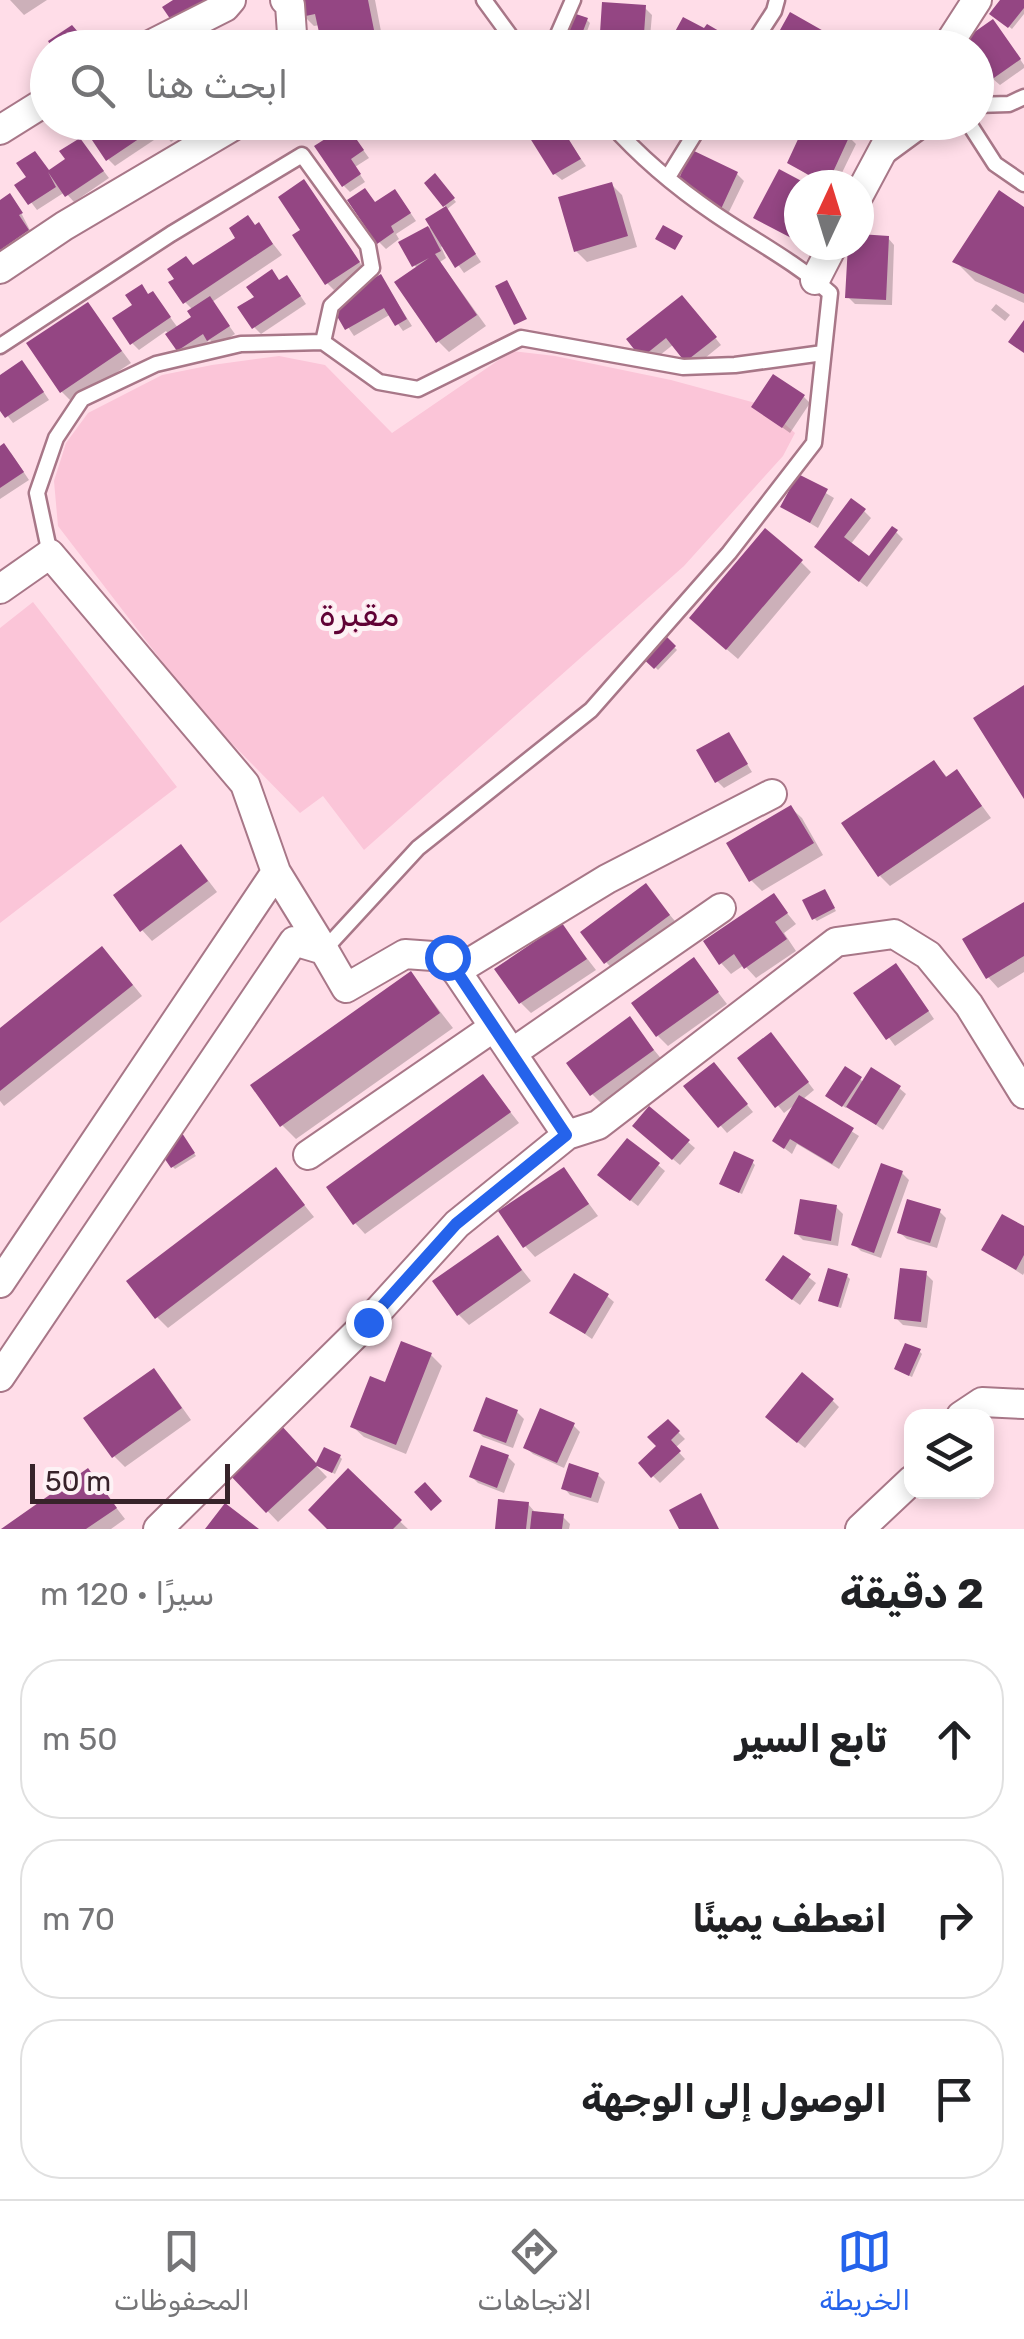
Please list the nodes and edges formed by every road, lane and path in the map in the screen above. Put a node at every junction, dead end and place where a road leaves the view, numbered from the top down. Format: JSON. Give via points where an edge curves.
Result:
{"nodes":[{"id":1,"x":232,"y":0,"type":"edge"},
{"id":2,"x":286,"y":0,"type":"edge"},
{"id":3,"x":484,"y":0,"type":"edge"},
{"id":4,"x":573,"y":0,"type":"edge"},
{"id":5,"x":776,"y":0,"type":"edge"},
{"id":6,"x":977,"y":2,"type":"edge"},
{"id":7,"x":180,"y":30,"type":"edge"},
{"id":8,"x":292,"y":30,"type":"edge"},
{"id":9,"x":506,"y":30,"type":"edge"},
{"id":10,"x":560,"y":30,"type":"edge"},
{"id":11,"x":762,"y":30,"type":"edge"},
{"id":12,"x":958,"y":30,"type":"edge"},
{"id":13,"x":1024,"y":96,"type":"edge"},
{"id":14,"x":994,"y":104,"type":"edge"},
{"id":15,"x":30,"y":111,"type":"edge"},
{"id":16,"x":0,"y":130,"type":"edge"},
{"id":17,"x":210,"y":140,"type":"edge"},
{"id":18,"x":625,"y":140,"type":"edge"},
{"id":19,"x":691,"y":140,"type":"edge"},
{"id":20,"x":889,"y":140,"type":"edge"},
{"id":21,"x":909,"y":140,"type":"edge"},
{"id":22,"x":980,"y":140,"type":"edge"},
{"id":23,"x":876,"y":164,"type":"junction"},
{"id":24,"x":873,"y":170,"type":"edge"},
{"id":25,"x":668,"y":176,"type":"junction"},
{"id":26,"x":1024,"y":184,"type":"edge"},
{"id":27,"x":825,"y":260,"type":"edge"},
{"id":28,"x":0,"y":269,"type":"edge"},
{"id":29,"x":815,"y":280,"type":"junction"},
{"id":30,"x":324,"y":342,"type":"junction"},
{"id":31,"x":0,"y":346,"type":"edge"},
{"id":32,"x":823,"y":353,"type":"junction"},
{"id":33,"x":50,"y":554,"type":"junction"},
{"id":34,"x":0,"y":590,"type":"edge"},
{"id":35,"x":772,"y":794,"type":"dead end"},
{"id":36,"x":276,"y":872,"type":"junction"},
{"id":37,"x":721,"y":908,"type":"dead end"},
{"id":38,"x":324,"y":950,"type":"junction"},
{"id":39,"x":456,"y":971,"type":"junction"},
{"id":40,"x":494,"y":1027,"type":"junction"},
{"id":41,"x":512,"y":1053,"type":"junction"},
{"id":42,"x":1024,"y":1094,"type":"edge"},
{"id":43,"x":566,"y":1135,"type":"junction"},
{"id":44,"x":308,"y":1155,"type":"dead end"},
{"id":45,"x":0,"y":1283,"type":"edge"},
{"id":46,"x":0,"y":1377,"type":"edge"},
{"id":47,"x":1024,"y":1404,"type":"edge"},
{"id":48,"x":972,"y":1409,"type":"edge"},
{"id":49,"x":904,"y":1488,"type":"edge"},
{"id":50,"x":158,"y":1529,"type":"edge"},
{"id":51,"x":860,"y":1529,"type":"edge"}],
"edges":[{"from":1,"to":7,"type":"street"},
{"from":2,"to":8,"type":"street"},
{"from":3,"to":9,"type":"lane"},
{"from":4,"to":10,"type":"lane"},
{"from":5,"to":11,"type":"lane"},
{"from":6,"to":12,"type":"street"},
{"from":13,"to":14,"type":"lane"},
{"from":15,"to":16,"type":"street"},
{"from":17,"to":28,"type":"street"},
{"from":18,"to":25,"type":"lane"},
{"from":19,"to":25,"type":"lane"},
{"from":20,"to":23,"type":"street"},
{"from":21,"to":23,"type":"lane"},
{"from":22,"to":26,"type":"lane","via":[[995,164]]},
{"from":23,"to":24,"type":"street"},
{"from":25,"to":29,"type":"lane"},
{"from":27,"to":29,"type":"street"},
{"from":29,"to":32,"type":"lane","via":[[830,292]]},
{"from":30,"to":31,"type":"lane","via":[[330,306],[372,268],[368,246],[302,155]]},
{"from":30,"to":32,"type":"lane","via":[[379,382],[418,390],[521,338],[683,367]]},
{"from":30,"to":33,"type":"lane","via":[[241,344],[156,364],[82,399],[56,438],[38,494]]},
{"from":32,"to":38,"type":"lane","via":[[814,443],[729,554],[591,710],[418,848]]},
{"from":33,"to":34,"type":"street"},
{"from":33,"to":36,"type":"street","via":[[245,784]]},
{"from":35,"to":39,"type":"street","via":[[607,879]]},
{"from":36,"to":38,"type":"street"},
{"from":36,"to":45,"type":"street"},
{"from":37,"to":41,"type":"street"},
{"from":38,"to":39,"type":"street","via":[[346,988],[405,954],[447,957]]},
{"from":38,"to":46,"type":"street","via":[[294,941]]},
{"from":39,"to":40,"type":"street"},
{"from":40,"to":41,"type":"street"},
{"from":40,"to":44,"type":"street"},
{"from":41,"to":43,"type":"street"},
{"from":42,"to":43,"type":"street","via":[[928,954],[894,934],[836,942],[598,1125]]},
{"from":43,"to":50,"type":"street","via":[[456,1224],[368,1322]]},
{"from":47,"to":48,"type":"street","via":[[982,1402]]},
{"from":49,"to":51,"type":"street"}]}
